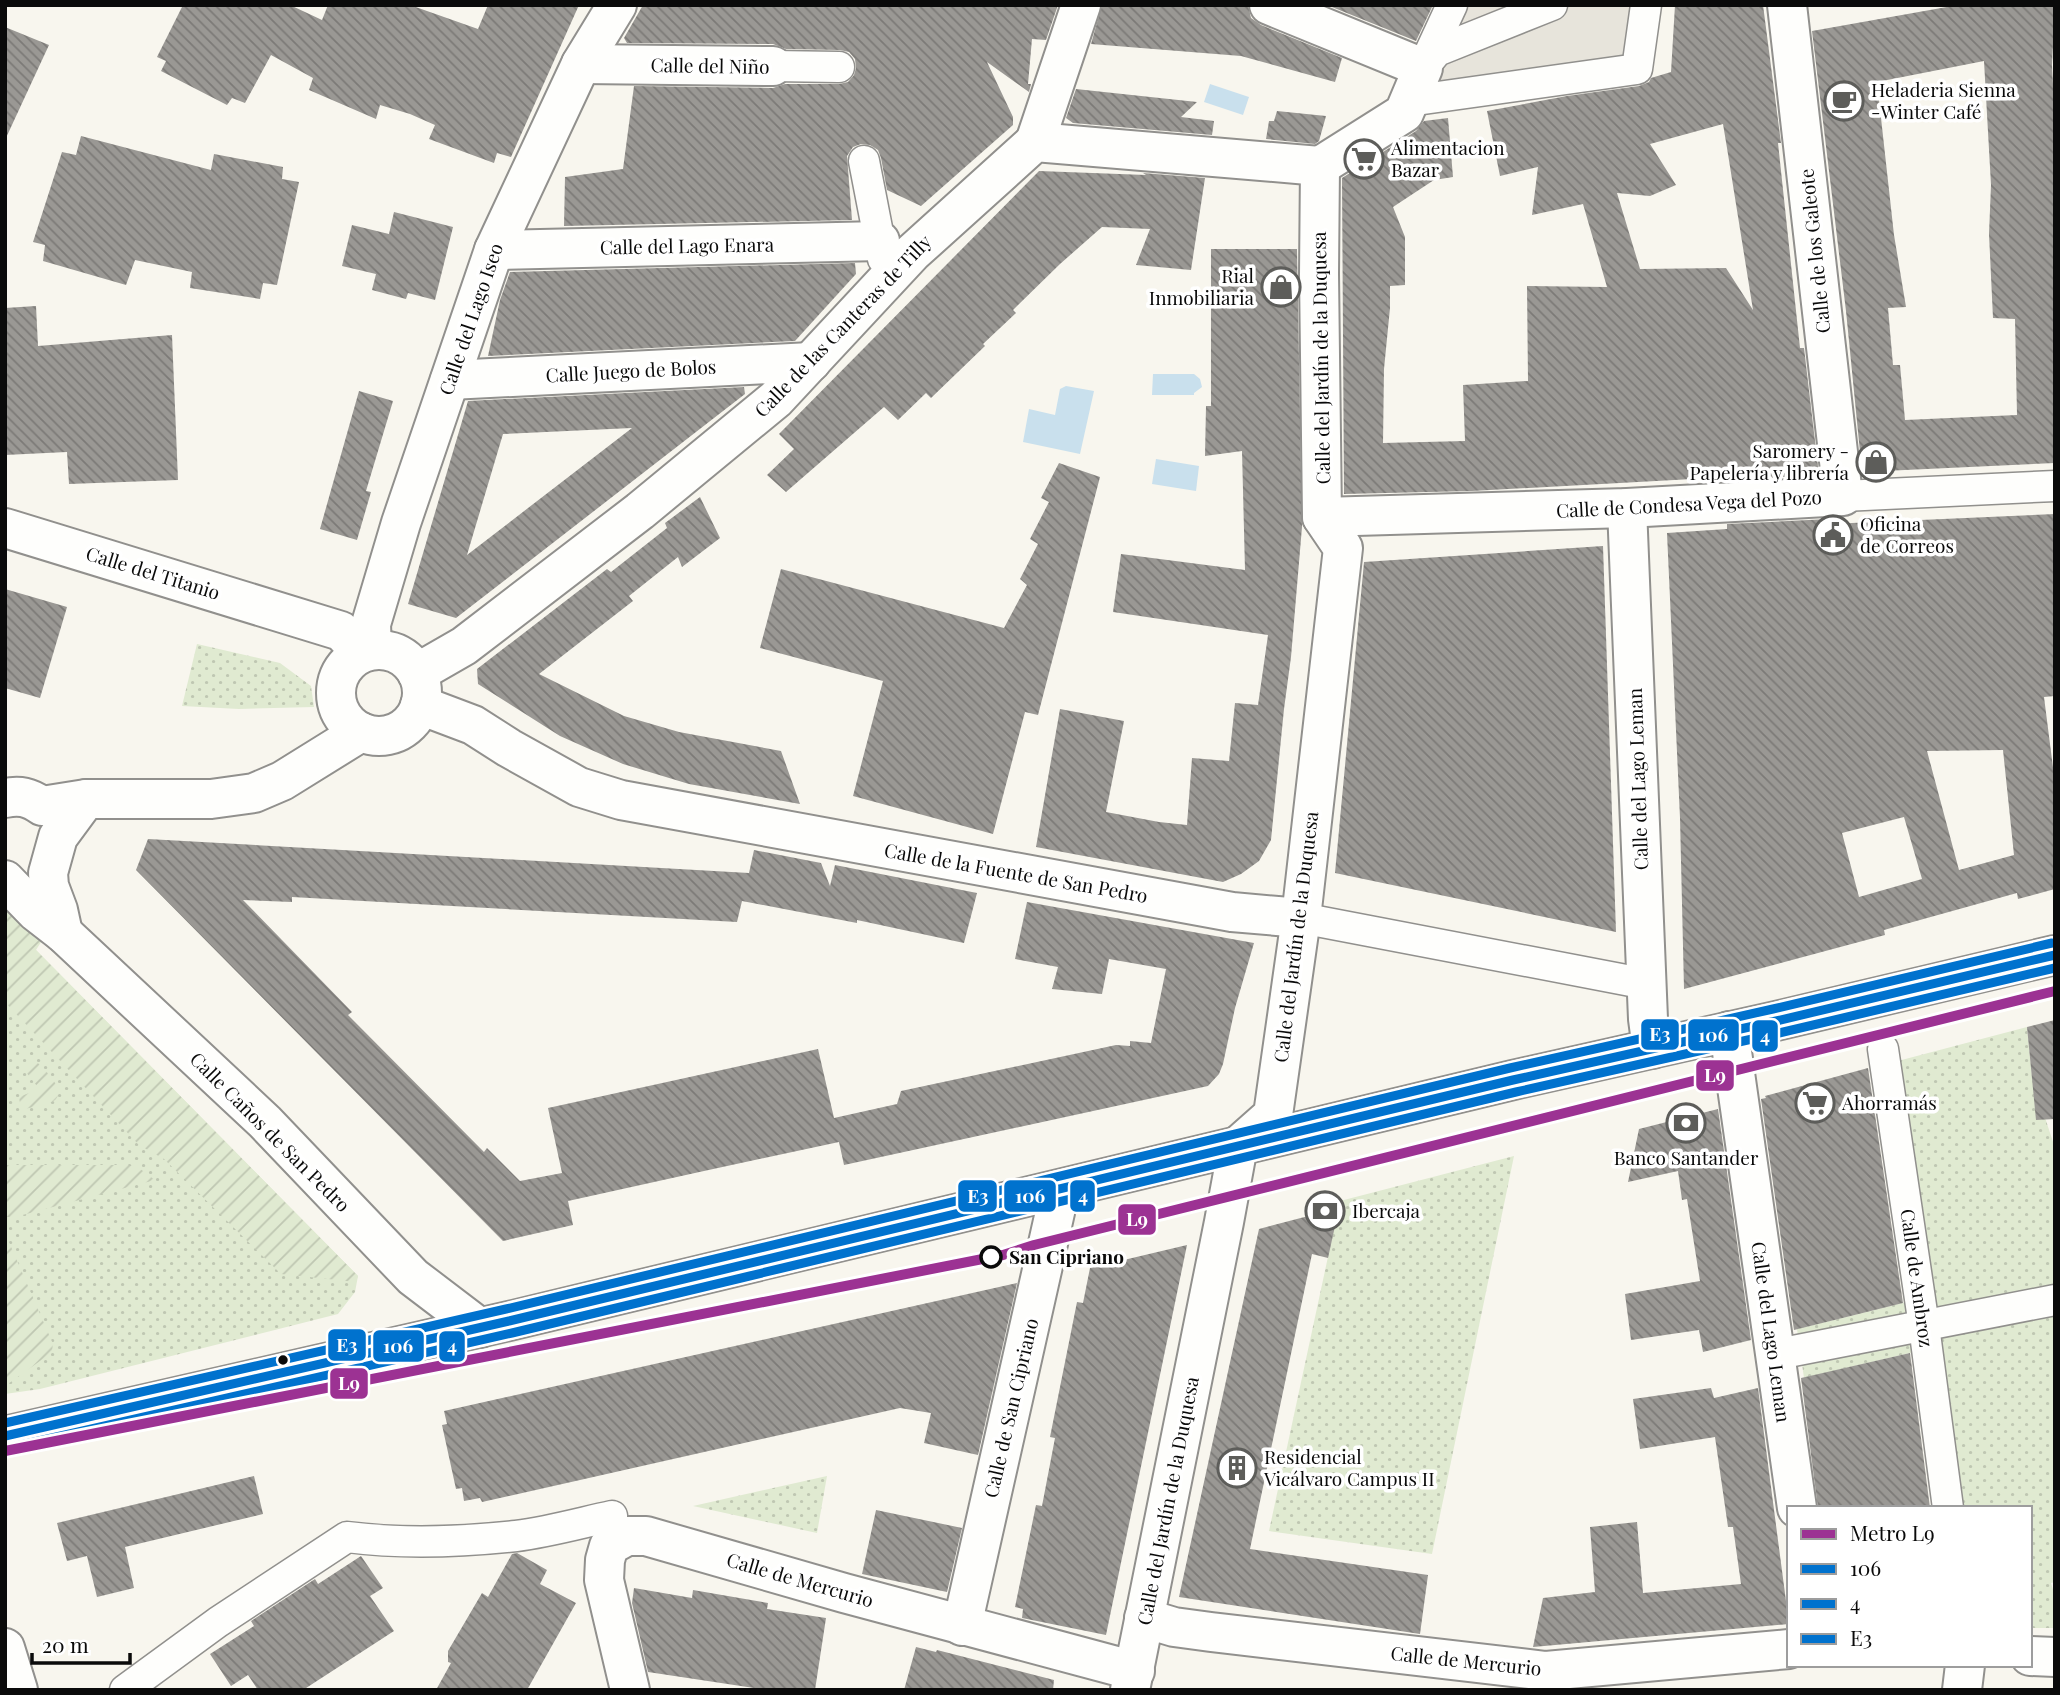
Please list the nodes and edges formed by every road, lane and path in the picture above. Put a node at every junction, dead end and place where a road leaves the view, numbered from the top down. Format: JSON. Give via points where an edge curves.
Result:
{"nodes":[{"id":1,"x":617,"y":5,"type":"edge"},
{"id":2,"x":1081,"y":5,"type":"edge"},
{"id":3,"x":1269,"y":5,"type":"edge"},
{"id":4,"x":1452,"y":5,"type":"edge"},
{"id":5,"x":1552,"y":5,"type":"edge"},
{"id":6,"x":1646,"y":5,"type":"edge"},
{"id":7,"x":1787,"y":5,"type":"edge"},
{"id":8,"x":581,"y":64,"type":"junction"},
{"id":9,"x":773,"y":66,"type":"joint"},
{"id":10,"x":839,"y":67,"type":"dead end"},
{"id":11,"x":1416,"y":85,"type":"junction"},
{"id":12,"x":1035,"y":142,"type":"junction"},
{"id":13,"x":863,"y":161,"type":"dead end"},
{"id":14,"x":1320,"y":166,"type":"junction"},
{"id":15,"x":880,"y":241,"type":"junction"},
{"id":16,"x":494,"y":250,"type":"junction"},
{"id":17,"x":886,"y":281,"type":"junction"},
{"id":18,"x":811,"y":362,"type":"junction"},
{"id":19,"x":450,"y":380,"type":"junction"},
{"id":20,"x":2055,"y":486,"type":"edge"},
{"id":21,"x":1843,"y":496,"type":"junction"},
{"id":22,"x":1627,"y":508,"type":"junction"},
{"id":23,"x":1322,"y":517,"type":"junction"},
{"id":24,"x":5,"y":528,"type":"edge"},
{"id":25,"x":359,"y":658,"type":"junction"},
{"id":26,"x":419,"y":689,"type":"junction"},
{"id":27,"x":351,"y":722,"type":"junction"},
{"id":28,"x":35,"y":814,"type":"edge"},
{"id":29,"x":5,"y":880,"type":"edge"},
{"id":30,"x":1301,"y":918,"type":"junction"},
{"id":31,"x":63,"y":933,"type":"junction"},
{"id":32,"x":2055,"y":954,"type":"edge"},
{"id":33,"x":1631,"y":981,"type":"dead end"},
{"id":34,"x":1729,"y":1031,"type":"junction"},
{"id":35,"x":1652,"y":1049,"type":"junction"},
{"id":36,"x":1883,"y":1049,"type":"dead end"},
{"id":37,"x":1238,"y":1146,"type":"junction"},
{"id":38,"x":1060,"y":1190,"type":"junction"},
{"id":39,"x":2055,"y":1300,"type":"edge"},
{"id":40,"x":1924,"y":1326,"type":"junction"},
{"id":41,"x":480,"y":1328,"type":"junction"},
{"id":42,"x":1788,"y":1352,"type":"dead end"},
{"id":43,"x":5,"y":1436,"type":"edge"},
{"id":44,"x":1797,"y":1506,"type":"edge"},
{"id":45,"x":1948,"y":1506,"type":"edge"},
{"id":46,"x":612,"y":1516,"type":"dead end"},
{"id":47,"x":1144,"y":1618,"type":"junction"},
{"id":48,"x":962,"y":1626,"type":"junction"},
{"id":49,"x":1787,"y":1649,"type":"edge"},
{"id":50,"x":2032,"y":1657,"type":"edge"},
{"id":51,"x":2055,"y":1657,"type":"edge"},
{"id":52,"x":1965,"y":1667,"type":"edge"},
{"id":53,"x":1132,"y":1680,"type":"edge"},
{"id":54,"x":125,"y":1690,"type":"edge"},
{"id":55,"x":630,"y":1690,"type":"edge"},
{"id":56,"x":1962,"y":1690,"type":"edge"}],
"edges":[{"from":1,"to":8,"type":"street","name":"Calle del Lago Iseo"},
{"from":2,"to":12,"type":"street"},
{"from":3,"to":11,"type":"street"},
{"from":4,"to":11,"type":"street"},
{"from":5,"to":11,"type":"street","via":[[1437,51]]},
{"from":6,"to":11,"type":"street","via":[[1637,69]]},
{"from":7,"to":21,"type":"street","name":"Calle de los Galeote"},
{"from":8,"to":9,"type":"street","name":"Calle del Niño"},
{"from":8,"to":16,"type":"street","name":"Calle del Lago Iseo"},
{"from":9,"to":10,"type":"street","name":"Calle del Niño"},
{"from":11,"to":14,"type":"street","via":[[1404,113]]},
{"from":12,"to":14,"type":"street"},
{"from":12,"to":17,"type":"street","name":"Calle de las Canteras de Tilly"},
{"from":13,"to":15,"type":"street"},
{"from":14,"to":23,"type":"street","name":"Calle del Jardín de la Duquesa"},
{"from":15,"to":16,"type":"street","name":"Calle del Lago Enara"},
{"from":15,"to":17,"type":"street"},
{"from":16,"to":19,"type":"street","name":"Calle del Lago Iseo"},
{"from":17,"to":18,"type":"street","name":"Calle de las Canteras de Tilly"},
{"from":18,"to":19,"type":"street","name":"Calle Juego de Bolos"},
{"from":18,"to":26,"type":"street","name":"Calle de las Canteras de Tilly","via":[[776,399],[464,646]]},
{"from":19,"to":25,"type":"street","name":"Calle del Lago Iseo"},
{"from":20,"to":21,"type":"street","name":"Calle de Condesa Vega del Pozo"},
{"from":21,"to":22,"type":"street","name":"Calle de Condesa Vega del Pozo"},
{"from":22,"to":23,"type":"street","name":"Calle de Condesa Vega del Pozo"},
{"from":22,"to":35,"type":"street","name":"Calle del Lago Leman"},
{"from":23,"to":30,"type":"street","name":"Calle del Jardín de la Duquesa","via":[[1343,548]]},
{"from":24,"to":25,"type":"street","name":"Calle del Titanio","via":[[300,618],[319,638]]},
{"from":25,"to":26,"type":"street","via":[[385,650],[398,654],[409,662]]},
{"from":25,"to":27,"type":"street","via":[[336,685],[336,699]]},
{"from":26,"to":27,"type":"street","via":[[413,718],[403,728],[375,736]]},
{"from":26,"to":30,"type":"street","name":"Calle de la Fuente de San Pedro","via":[[579,787],[621,800],[1232,912]]},
{"from":27,"to":28,"type":"street","via":[[321,756],[254,793],[211,799],[86,800]]},
{"from":28,"to":31,"type":"street"},
{"from":29,"to":31,"type":"street","name":"Calle Caños de San Pedro"},
{"from":30,"to":33,"type":"street","name":"Calle de la Fuente de San Pedro"},
{"from":30,"to":37,"type":"street","name":"Calle del Jardín de la Duquesa","via":[[1273,1115]]},
{"from":31,"to":41,"type":"street","name":"Calle Caños de San Pedro","via":[[265,1122],[413,1277]]},
{"from":32,"to":34,"type":"street"},
{"from":34,"to":35,"type":"street"},
{"from":34,"to":44,"type":"street","name":"Calle del Lago Leman"},
{"from":35,"to":37,"type":"street"},
{"from":36,"to":40,"type":"street","name":"Calle de Ambroz"},
{"from":37,"to":38,"type":"street"},
{"from":37,"to":47,"type":"street","name":"Calle del Jardín de la Duquesa"},
{"from":38,"to":41,"type":"street"},
{"from":38,"to":48,"type":"street","name":"Calle de San Cipriano"},
{"from":39,"to":40,"type":"street"},
{"from":40,"to":42,"type":"street"},
{"from":40,"to":45,"type":"street","name":"Calle de Ambroz"},
{"from":41,"to":43,"type":"street"},
{"from":46,"to":54,"type":"street","via":[[517,1536],[442,1541],[346,1537]]},
{"from":47,"to":49,"type":"street","name":"Calle de Mercurio","via":[[1210,1632],[1546,1671]]},
{"from":47,"to":53,"type":"street","name":"Calle del Jardín de la Duquesa"},
{"from":48,"to":53,"type":"street","name":"Calle de Mercurio"},
{"from":48,"to":55,"type":"street","name":"Calle de Mercurio","via":[[646,1536],[627,1536],[609,1546],[604,1580]]},
{"from":50,"to":51,"type":"street"},
{"from":52,"to":56,"type":"street"}]}
